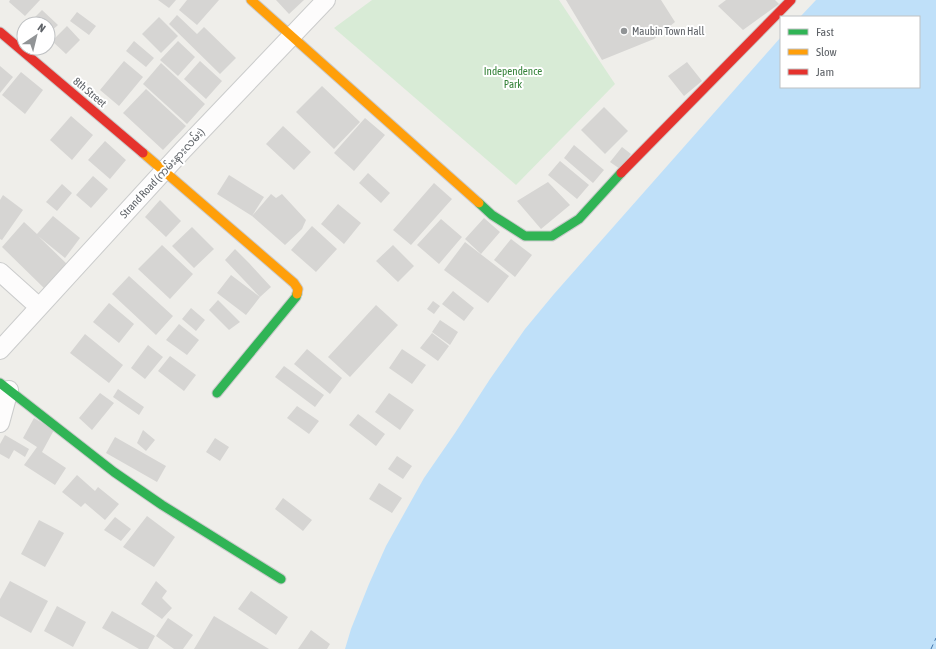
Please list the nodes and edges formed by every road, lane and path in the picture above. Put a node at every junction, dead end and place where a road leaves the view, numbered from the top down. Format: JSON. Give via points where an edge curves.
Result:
{"nodes":[{"id":1,"x":251,"y":0,"type":"edge"},
{"id":2,"x":326,"y":0,"type":"edge"},
{"id":3,"x":791,"y":0,"type":"edge"},
{"id":4,"x":0,"y":32,"type":"edge"},
{"id":5,"x":292,"y":36,"type":"junction"},
{"id":6,"x":164,"y":170,"type":"junction"},
{"id":7,"x":0,"y":272,"type":"edge"},
{"id":8,"x":39,"y":307,"type":"junction"},
{"id":9,"x":0,"y":350,"type":"edge"},
{"id":10,"x":4,"y":386,"type":"edge"},
{"id":11,"x":217,"y":393,"type":"dead end"},
{"id":12,"x":0,"y":423,"type":"edge"},
{"id":13,"x":281,"y":579,"type":"dead end"}],
"edges":[{"from":1,"to":5,"type":"street"},
{"from":2,"to":5,"type":"street","name":"Strand Road (ကမ်းနားလမ်း)"},
{"from":3,"to":5,"type":"street","via":[[610,184],[579,219],[552,236],[525,236],[492,216]]},
{"from":4,"to":6,"type":"street","name":"8th Street"},
{"from":5,"to":6,"type":"street","name":"Strand Road (ကမ်းနားလမ်း)"},
{"from":6,"to":8,"type":"street","name":"Strand Road (ကမ်းနားလမ်း)"},
{"from":6,"to":11,"type":"street","name":"8th Street","via":[[298,289],[296,297]]},
{"from":7,"to":8,"type":"street"},
{"from":8,"to":9,"type":"street","name":"Strand Road (ကမ်းနားလမ်း)"},
{"from":10,"to":12,"type":"street"},
{"from":10,"to":13,"type":"street","via":[[114,472]]}]}
